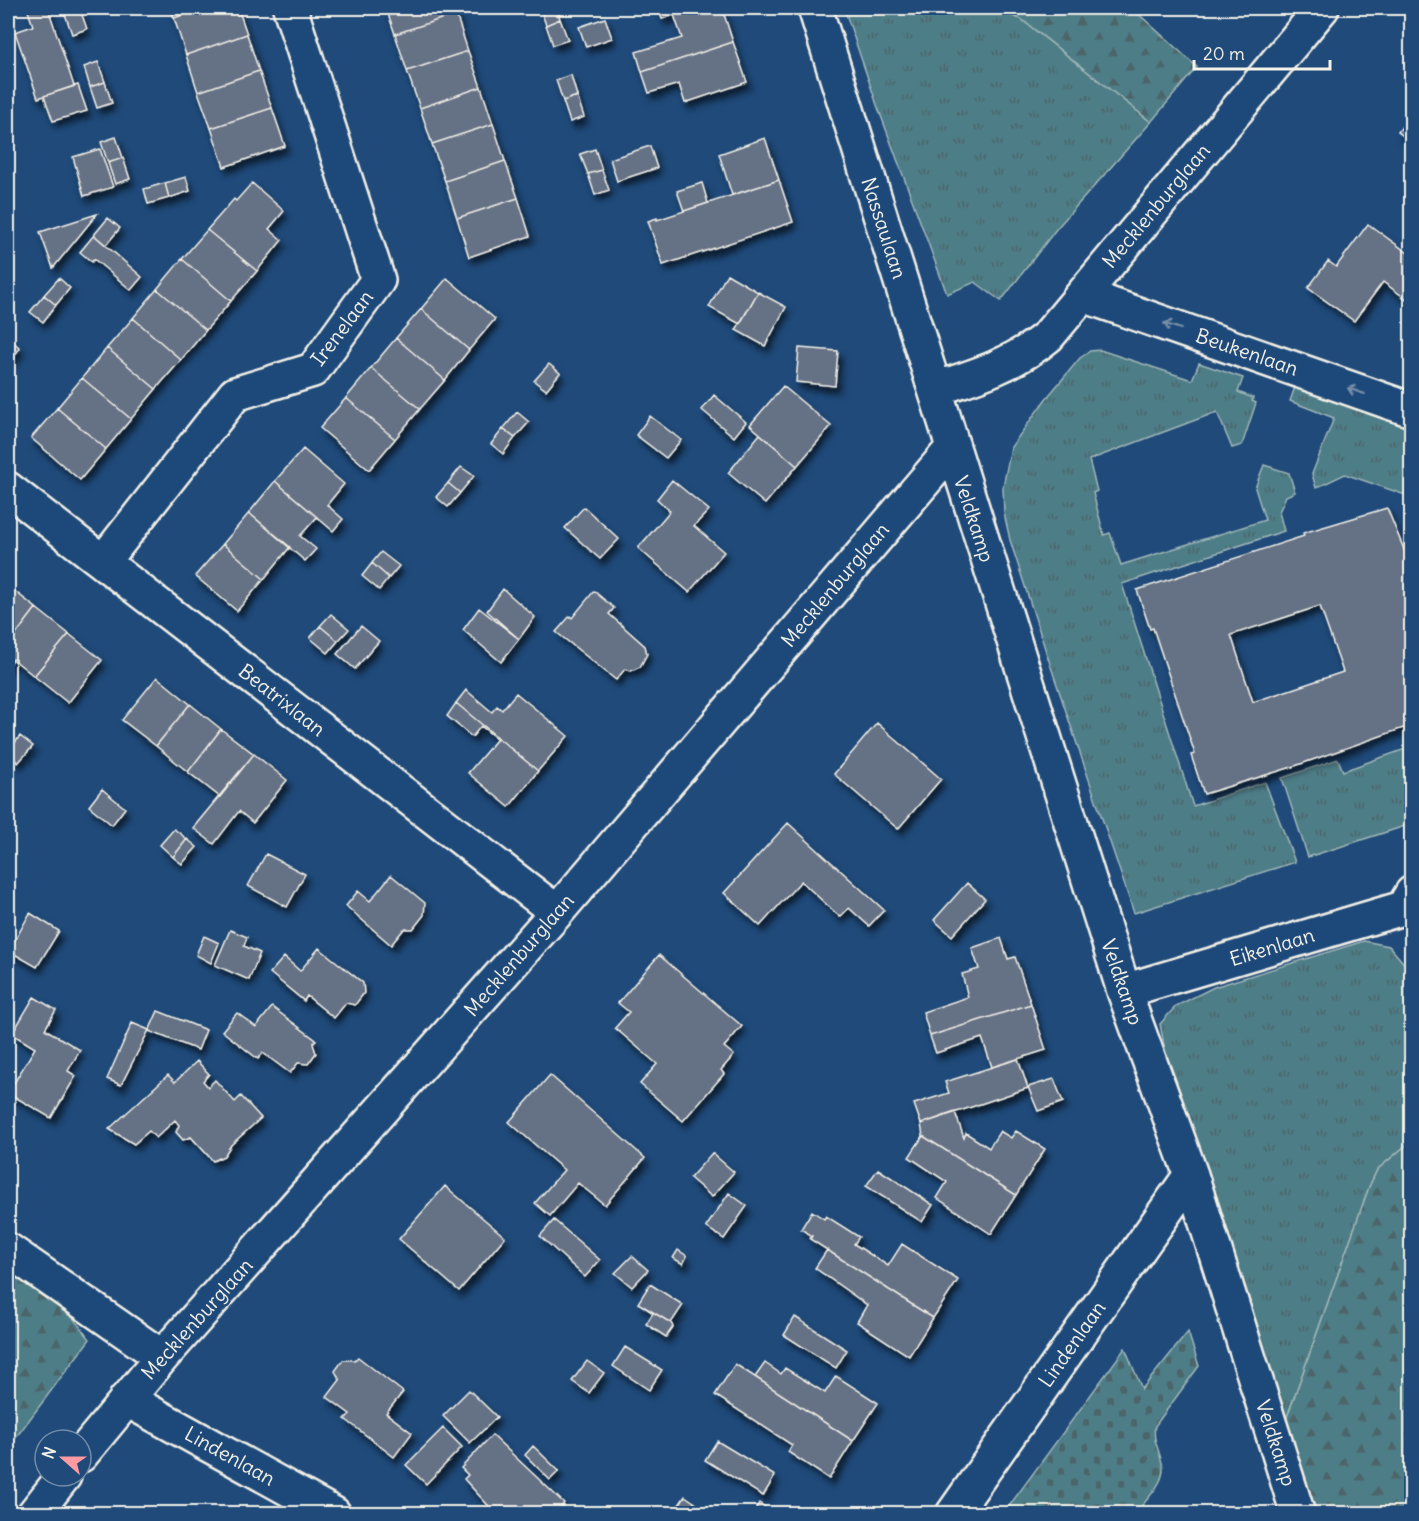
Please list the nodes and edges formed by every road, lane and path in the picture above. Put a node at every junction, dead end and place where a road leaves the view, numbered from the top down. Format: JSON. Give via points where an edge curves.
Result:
{"nodes":[{"id":1,"x":290,"y":8,"type":"edge"},
{"id":2,"x":814,"y":8,"type":"edge"},
{"id":3,"x":1323,"y":8,"type":"edge"},
{"id":4,"x":1083,"y":295,"type":"junction"},
{"id":5,"x":935,"y":389,"type":"junction"},
{"id":6,"x":1412,"y":410,"type":"edge"},
{"id":7,"x":952,"y":449,"type":"junction"},
{"id":8,"x":8,"y":489,"type":"edge"},
{"id":9,"x":102,"y":562,"type":"junction"},
{"id":10,"x":1409,"y":911,"type":"edge"},
{"id":11,"x":557,"y":912,"type":"junction"},
{"id":12,"x":1124,"y":991,"type":"junction"},
{"id":13,"x":1191,"y":1175,"type":"junction"},
{"id":14,"x":8,"y":1250,"type":"edge"},
{"id":15,"x":162,"y":1357,"type":"junction"},
{"id":16,"x":126,"y":1399,"type":"junction"},
{"id":17,"x":93,"y":1440,"type":"edge"},
{"id":18,"x":55,"y":1488,"type":"edge"},
{"id":19,"x":34,"y":1514,"type":"edge"},
{"id":20,"x":334,"y":1514,"type":"edge"},
{"id":21,"x":953,"y":1514,"type":"edge"},
{"id":22,"x":1298,"y":1514,"type":"edge"}],
"edges":[{"from":1,"to":9,"type":"street","name":"Irenelaan","via":[[378,280],[313,370],[235,394]]},
{"from":2,"to":5,"type":"street","name":"Nassaulaan"},
{"from":3,"to":4,"type":"street","name":"Mecklenburglaan"},
{"from":4,"to":5,"type":"street","name":"Mecklenburglaan","via":[[1028,353]]},
{"from":6,"to":4,"type":"street","name":"Beukenlaan","one_way":true},
{"from":5,"to":7,"type":"street","name":"Nassaulaan"},
{"from":7,"to":11,"type":"street","name":"Mecklenburglaan"},
{"from":7,"to":12,"type":"street","name":"Veldkamp"},
{"from":8,"to":9,"type":"street","name":"Beatrixlaan"},
{"from":9,"to":11,"type":"street","name":"Beatrixlaan"},
{"from":10,"to":12,"type":"street","name":"Eikenlaan"},
{"from":11,"to":15,"type":"street","name":"Mecklenburglaan"},
{"from":12,"to":13,"type":"street","name":"Veldkamp"},
{"from":13,"to":21,"type":"street","name":"Lindenlaan"},
{"from":13,"to":22,"type":"street","name":"Veldkamp"},
{"from":14,"to":15,"type":"street"},
{"from":15,"to":16,"type":"street","name":"Mecklenburglaan"},
{"from":16,"to":17,"type":"street","name":"Mecklenburglaan"},
{"from":16,"to":20,"type":"street","name":"Lindenlaan"},
{"from":18,"to":19,"type":"street"}]}
